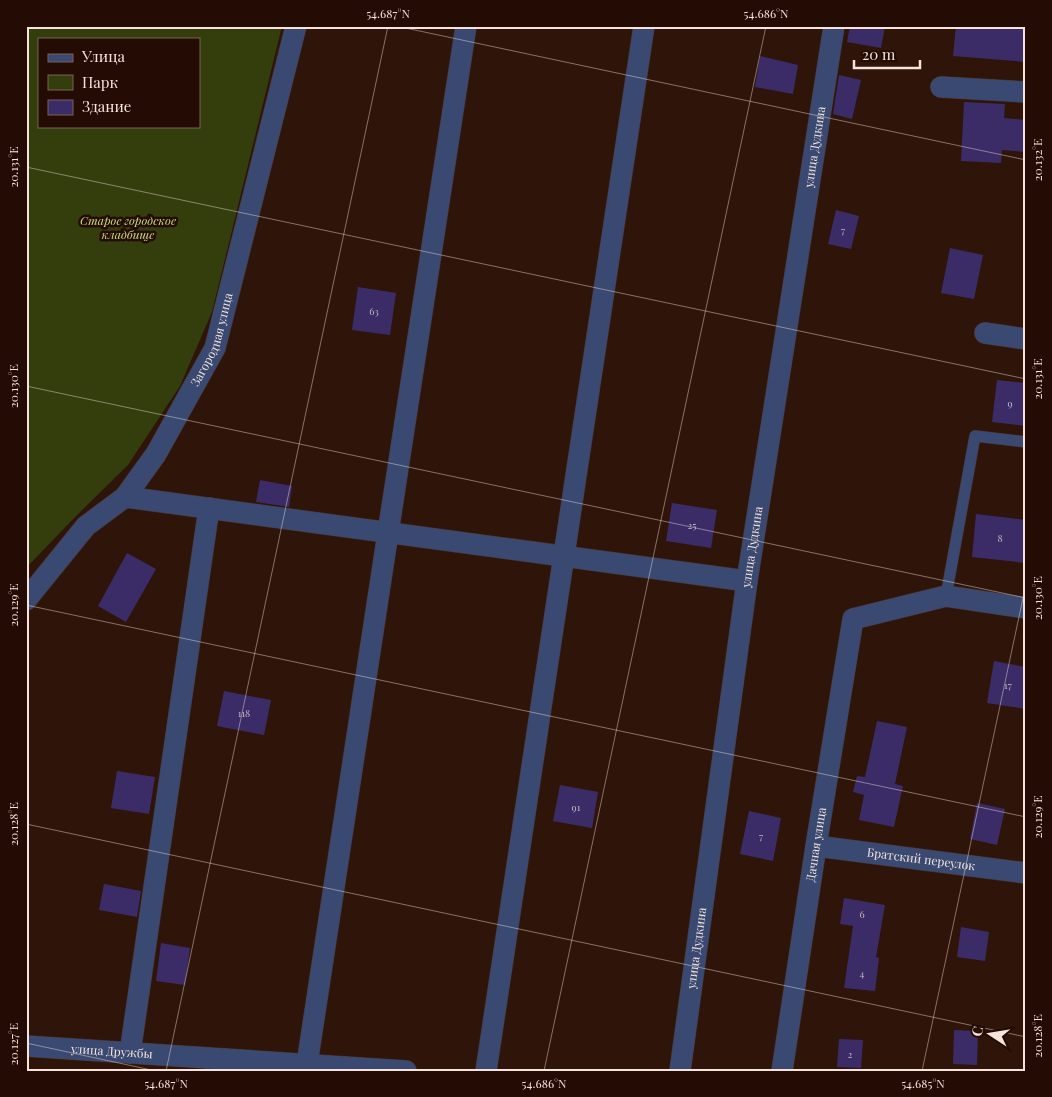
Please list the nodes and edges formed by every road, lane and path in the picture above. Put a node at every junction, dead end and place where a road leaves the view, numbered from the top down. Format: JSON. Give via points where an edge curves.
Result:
{"nodes":[{"id":1,"x":296,"y":26,"type":"edge"},
{"id":2,"x":466,"y":26,"type":"edge"},
{"id":3,"x":644,"y":26,"type":"edge"},
{"id":4,"x":834,"y":26,"type":"edge"},
{"id":5,"x":941,"y":87,"type":"dead end"},
{"id":6,"x":1026,"y":92,"type":"edge"},
{"id":7,"x":985,"y":333,"type":"dead end"},
{"id":8,"x":1026,"y":339,"type":"edge"},
{"id":9,"x":1026,"y":442,"type":"edge"},
{"id":10,"x":125,"y":497,"type":"junction"},
{"id":11,"x":209,"y":508,"type":"junction"},
{"id":12,"x":388,"y":533,"type":"junction"},
{"id":13,"x":564,"y":556,"type":"junction"},
{"id":14,"x":746,"y":581,"type":"junction"},
{"id":15,"x":946,"y":596,"type":"junction"},
{"id":16,"x":26,"y":600,"type":"edge"},
{"id":17,"x":1026,"y":608,"type":"edge"},
{"id":18,"x":816,"y":846,"type":"junction"},
{"id":19,"x":1026,"y":873,"type":"edge"},
{"id":20,"x":26,"y":1046,"type":"edge"},
{"id":21,"x":130,"y":1053,"type":"junction"},
{"id":22,"x":305,"y":1068,"type":"edge"},
{"id":23,"x":406,"y":1071,"type":"edge"},
{"id":24,"x":486,"y":1071,"type":"edge"},
{"id":25,"x":680,"y":1071,"type":"edge"},
{"id":26,"x":782,"y":1071,"type":"edge"}],
"edges":[{"from":1,"to":10,"type":"street","name":"Загородная улица","via":[[215,348],[156,454]]},
{"from":2,"to":12,"type":"street"},
{"from":3,"to":13,"type":"street"},
{"from":4,"to":14,"type":"street","name":"улица Дудкина"},
{"from":5,"to":6,"type":"street"},
{"from":7,"to":8,"type":"street"},
{"from":9,"to":15,"type":"lane","via":[[975,436]]},
{"from":10,"to":11,"type":"street"},
{"from":10,"to":16,"type":"street","name":"Загородная улица","via":[[86,526]]},
{"from":11,"to":12,"type":"street"},
{"from":11,"to":21,"type":"street"},
{"from":12,"to":13,"type":"street"},
{"from":12,"to":22,"type":"street"},
{"from":13,"to":14,"type":"street"},
{"from":13,"to":24,"type":"street"},
{"from":14,"to":25,"type":"street","name":"улица Дудкина"},
{"from":15,"to":17,"type":"street"},
{"from":15,"to":18,"type":"street","name":"Дачная улица","via":[[853,619]]},
{"from":18,"to":19,"type":"street","name":"Братский переулок"},
{"from":18,"to":26,"type":"street","name":"Дачная улица"},
{"from":20,"to":21,"type":"street","name":"улица Дружбы"},
{"from":21,"to":22,"type":"street","name":"улица Дружбы"},
{"from":22,"to":23,"type":"street","name":"улица Дружбы"}]}
